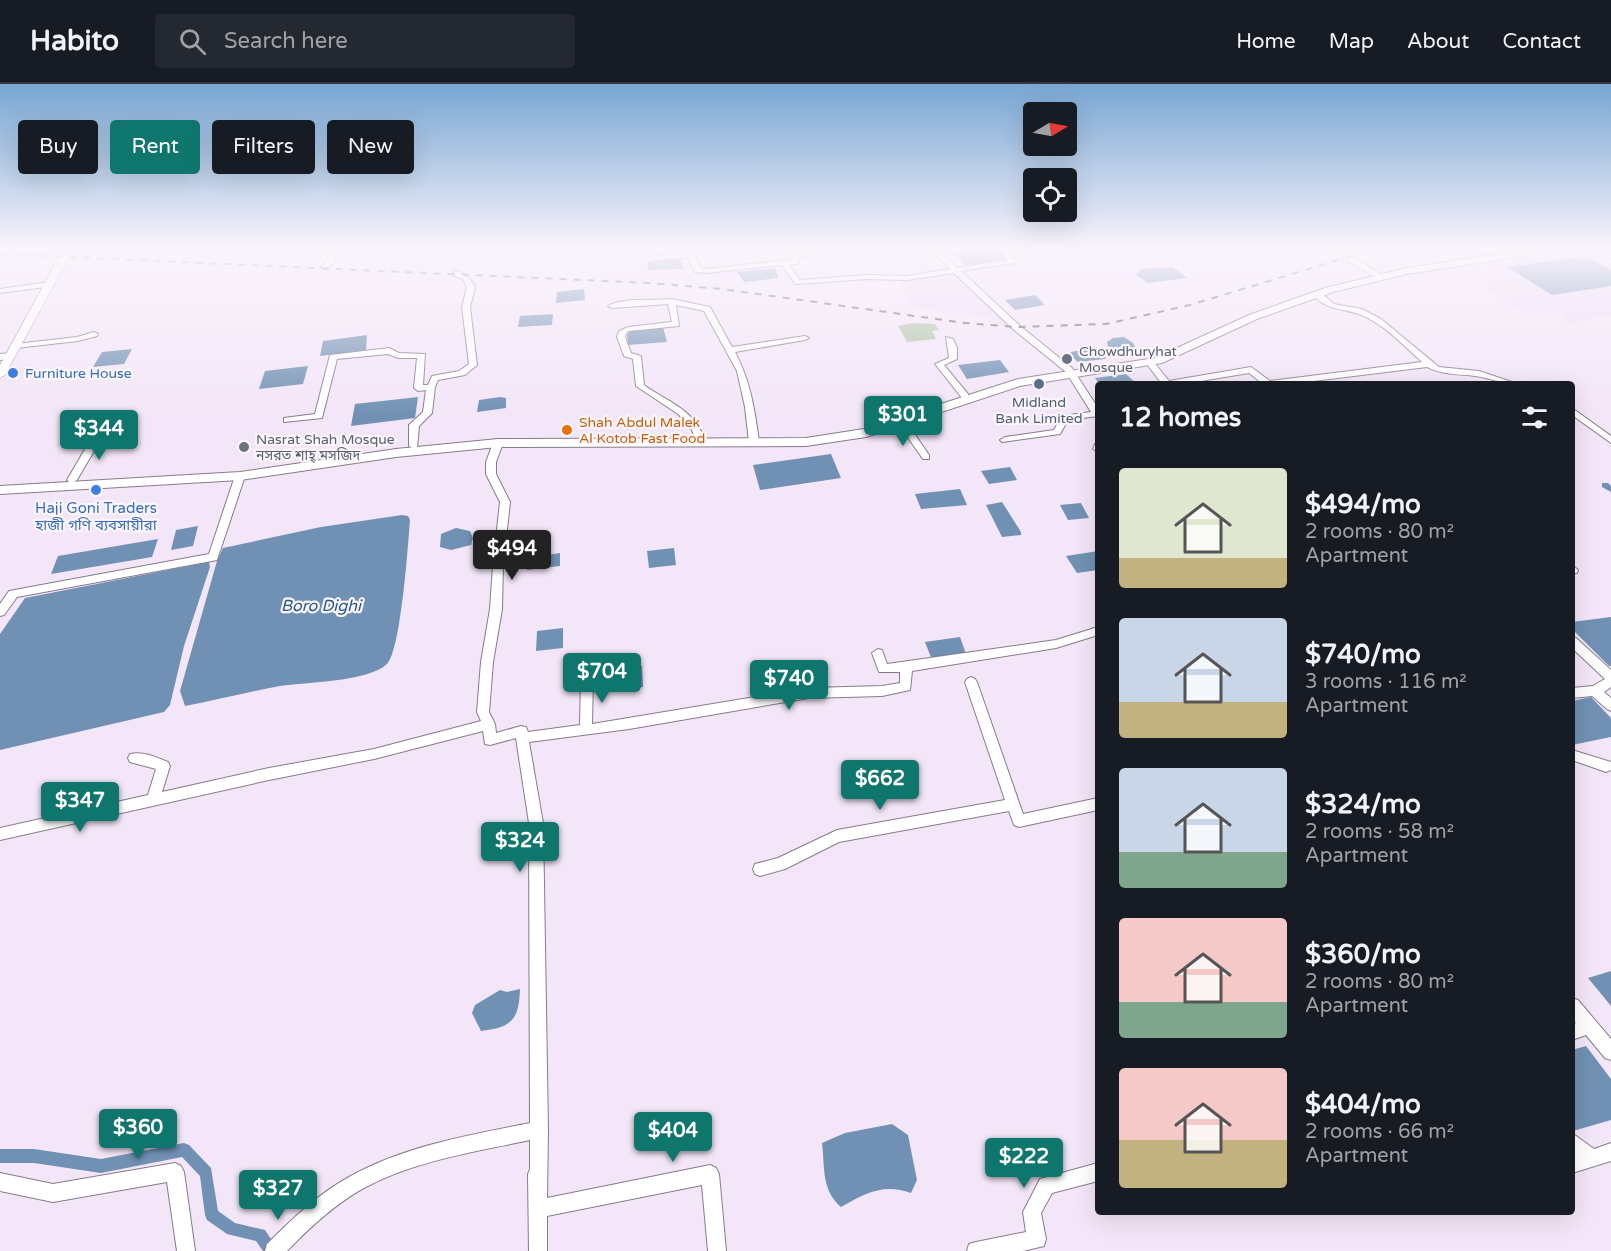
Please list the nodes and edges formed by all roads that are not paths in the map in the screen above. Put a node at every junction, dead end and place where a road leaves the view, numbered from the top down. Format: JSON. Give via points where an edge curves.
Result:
{"nodes":[{"id":1,"x":38,"y":304,"type":"edge"},
{"id":2,"x":464,"y":304,"type":"edge"},
{"id":3,"x":630,"y":304,"type":"edge"},
{"id":4,"x":672,"y":304,"type":"edge"},
{"id":5,"x":694,"y":304,"type":"edge"},
{"id":6,"x":991,"y":304,"type":"edge"},
{"id":7,"x":1276,"y":304,"type":"edge"},
{"id":8,"x":1288,"y":304,"type":"edge"},
{"id":9,"x":1327,"y":304,"type":"edge"},
{"id":10,"x":612,"y":306,"type":"dead end"},
{"id":11,"x":94,"y":334,"type":"dead end"},
{"id":12,"x":805,"y":338,"type":"dead end"},
{"id":13,"x":949,"y":339,"type":"dead end"},
{"id":14,"x":729,"y":350,"type":"junction"},
{"id":15,"x":9,"y":353,"type":"edge"},
{"id":16,"x":1150,"y":363,"type":"junction"},
{"id":17,"x":1429,"y":364,"type":"junction"},
{"id":18,"x":1070,"y":372,"type":"junction"},
{"id":19,"x":0,"y":375,"type":"edge"},
{"id":20,"x":1165,"y":381,"type":"edge"},
{"id":21,"x":1185,"y":381,"type":"edge"},
{"id":22,"x":1264,"y":381,"type":"edge"},
{"id":23,"x":1292,"y":381,"type":"edge"},
{"id":24,"x":1504,"y":381,"type":"edge"},
{"id":25,"x":431,"y":387,"type":"junction"},
{"id":26,"x":965,"y":396,"type":"junction"},
{"id":27,"x":1095,"y":410,"type":"edge"},
{"id":28,"x":1575,"y":413,"type":"edge"},
{"id":29,"x":1095,"y":415,"type":"edge"},
{"id":30,"x":287,"y":420,"type":"dead end"},
{"id":31,"x":902,"y":422,"type":"junction"},
{"id":32,"x":103,"y":427,"type":"dead end"},
{"id":33,"x":698,"y":435,"type":"junction"},
{"id":34,"x":839,"y":436,"type":"junction"},
{"id":35,"x":754,"y":439,"type":"junction"},
{"id":36,"x":1005,"y":440,"type":"dead end"},
{"id":37,"x":1611,"y":440,"type":"edge"},
{"id":38,"x":498,"y":443,"type":"junction"},
{"id":39,"x":414,"y":446,"type":"junction"},
{"id":40,"x":926,"y":457,"type":"dead end"},
{"id":41,"x":240,"y":476,"type":"junction"},
{"id":42,"x":72,"y":480,"type":"junction"},
{"id":43,"x":0,"y":484,"type":"edge"},
{"id":44,"x":0,"y":490,"type":"edge"},
{"id":45,"x":0,"y":612,"type":"edge"},
{"id":46,"x":1095,"y":632,"type":"edge"},
{"id":47,"x":1575,"y":644,"type":"edge"},
{"id":48,"x":878,"y":653,"type":"dead end"},
{"id":49,"x":906,"y":667,"type":"junction"},
{"id":50,"x":592,"y":671,"type":"dead end"},
{"id":51,"x":1611,"y":679,"type":"edge"},
{"id":52,"x":971,"y":682,"type":"dead end"},
{"id":53,"x":1595,"y":691,"type":"junction"},
{"id":54,"x":1575,"y":693,"type":"edge"},
{"id":55,"x":1611,"y":706,"type":"edge"},
{"id":56,"x":489,"y":724,"type":"junction"},
{"id":57,"x":586,"y":730,"type":"junction"},
{"id":58,"x":522,"y":738,"type":"junction"},
{"id":59,"x":1575,"y":756,"type":"edge"},
{"id":60,"x":135,"y":758,"type":"dead end"},
{"id":61,"x":1606,"y":766,"type":"dead end"},
{"id":62,"x":153,"y":801,"type":"junction"},
{"id":63,"x":1013,"y":804,"type":"junction"},
{"id":64,"x":1095,"y":805,"type":"edge"},
{"id":65,"x":0,"y":834,"type":"edge"},
{"id":66,"x":759,"y":869,"type":"dead end"},
{"id":67,"x":1575,"y":1009,"type":"edge"},
{"id":68,"x":1590,"y":1026,"type":"junction"},
{"id":69,"x":1575,"y":1031,"type":"edge"},
{"id":70,"x":1611,"y":1052,"type":"edge"},
{"id":71,"x":539,"y":1130,"type":"junction"},
{"id":72,"x":1575,"y":1144,"type":"edge"},
{"id":73,"x":1611,"y":1152,"type":"edge"},
{"id":74,"x":1592,"y":1158,"type":"junction"},
{"id":75,"x":1575,"y":1163,"type":"edge"},
{"id":76,"x":1095,"y":1173,"type":"edge"},
{"id":77,"x":537,"y":1174,"type":"dead end"},
{"id":78,"x":0,"y":1182,"type":"edge"},
{"id":79,"x":538,"y":1209,"type":"junction"},
{"id":80,"x":186,"y":1251,"type":"edge"},
{"id":81,"x":274,"y":1251,"type":"edge"},
{"id":82,"x":538,"y":1251,"type":"edge"},
{"id":83,"x":717,"y":1251,"type":"edge"},
{"id":84,"x":976,"y":1251,"type":"edge"}],
"edges":[{"from":1,"to":15,"type":"main road"},
{"from":2,"to":25,"type":"street","via":[[474,349],[473,365],[462,373],[435,378]]},
{"from":3,"to":10,"type":"street"},
{"from":4,"to":33,"type":"street","via":[[676,324],[628,329],[621,337],[628,356],[637,356],[640,386],[668,401],[695,425]]},
{"from":5,"to":14,"type":"street","via":[[707,309]]},
{"from":6,"to":18,"type":"street"},
{"from":7,"to":18,"type":"highway","via":[[1225,324],[1159,357]]},
{"from":8,"to":16,"type":"highway"},
{"from":9,"to":17,"type":"street","via":[[1371,316]]},
{"from":11,"to":15,"type":"street"},
{"from":12,"to":14,"type":"street"},
{"from":13,"to":26,"type":"street","via":[[953,359],[939,364]]},
{"from":14,"to":35,"type":"street","via":[[741,371]]},
{"from":15,"to":19,"type":"main road"},
{"from":16,"to":18,"type":"highway"},
{"from":16,"to":20,"type":"street"},
{"from":17,"to":23,"type":"street"},
{"from":17,"to":24,"type":"street","via":[[1437,369]]},
{"from":18,"to":26,"type":"highway","via":[[1017,379]]},
{"from":18,"to":27,"type":"street"},
{"from":18,"to":31,"type":"highway","via":[[1009,386]]},
{"from":21,"to":22,"type":"street","via":[[1251,370]]},
{"from":25,"to":30,"type":"street","via":[[418,388],[422,356],[389,351],[333,357],[319,416]]},
{"from":25,"to":39,"type":"street","via":[[427,413],[414,425]]},
{"from":26,"to":34,"type":"highway"},
{"from":28,"to":37,"type":"street"},
{"from":29,"to":36,"type":"street","via":[[1065,418],[1057,432]]},
{"from":31,"to":34,"type":"highway"},
{"from":31,"to":40,"type":"street"},
{"from":32,"to":42,"type":"street"},
{"from":33,"to":35,"type":"highway"},
{"from":33,"to":39,"type":"highway","via":[[520,438]]},
{"from":34,"to":35,"type":"highway","via":[[806,442]]},
{"from":35,"to":38,"type":"highway"},
{"from":38,"to":41,"type":"highway","via":[[427,449]]},
{"from":38,"to":56,"type":"street","via":[[489,465],[490,479],[505,502],[483,712]]},
{"from":39,"to":42,"type":"highway","via":[[243,471]]},
{"from":41,"to":44,"type":"highway"},
{"from":41,"to":45,"type":"street","via":[[213,557],[13,594]]},
{"from":42,"to":43,"type":"highway"},
{"from":46,"to":49,"type":"street","via":[[1056,644]]},
{"from":47,"to":51,"type":"street"},
{"from":48,"to":49,"type":"street","via":[[883,669]]},
{"from":49,"to":57,"type":"street","via":[[906,687],[809,693]]},
{"from":50,"to":57,"type":"street","via":[[587,679]]},
{"from":51,"to":53,"type":"street"},
{"from":52,"to":63,"type":"street"},
{"from":53,"to":54,"type":"street"},
{"from":53,"to":55,"type":"street"},
{"from":56,"to":58,"type":"street","via":[[490,740],[521,731]]},
{"from":56,"to":62,"type":"street","via":[[374,754]]},
{"from":57,"to":58,"type":"street"},
{"from":58,"to":71,"type":"street","via":[[536,823]]},
{"from":59,"to":61,"type":"street"},
{"from":60,"to":62,"type":"street","via":[[163,766]]},
{"from":62,"to":65,"type":"street"},
{"from":63,"to":64,"type":"street","via":[[1019,821]]},
{"from":63,"to":66,"type":"street","via":[[837,836],[780,864]]},
{"from":67,"to":68,"type":"street"},
{"from":68,"to":69,"type":"street"},
{"from":68,"to":70,"type":"street"},
{"from":71,"to":79,"type":"street"},
{"from":71,"to":81,"type":"street","via":[[433,1151],[365,1177],[308,1217]]},
{"from":72,"to":74,"type":"street"},
{"from":73,"to":74,"type":"street"},
{"from":74,"to":75,"type":"street"},
{"from":76,"to":84,"type":"street","via":[[1046,1185],[1032,1212],[1036,1239]]},
{"from":77,"to":79,"type":"street"},
{"from":78,"to":80,"type":"street","via":[[53,1193],[175,1172]]},
{"from":79,"to":82,"type":"street"},
{"from":79,"to":83,"type":"street","via":[[710,1174]]}]}
